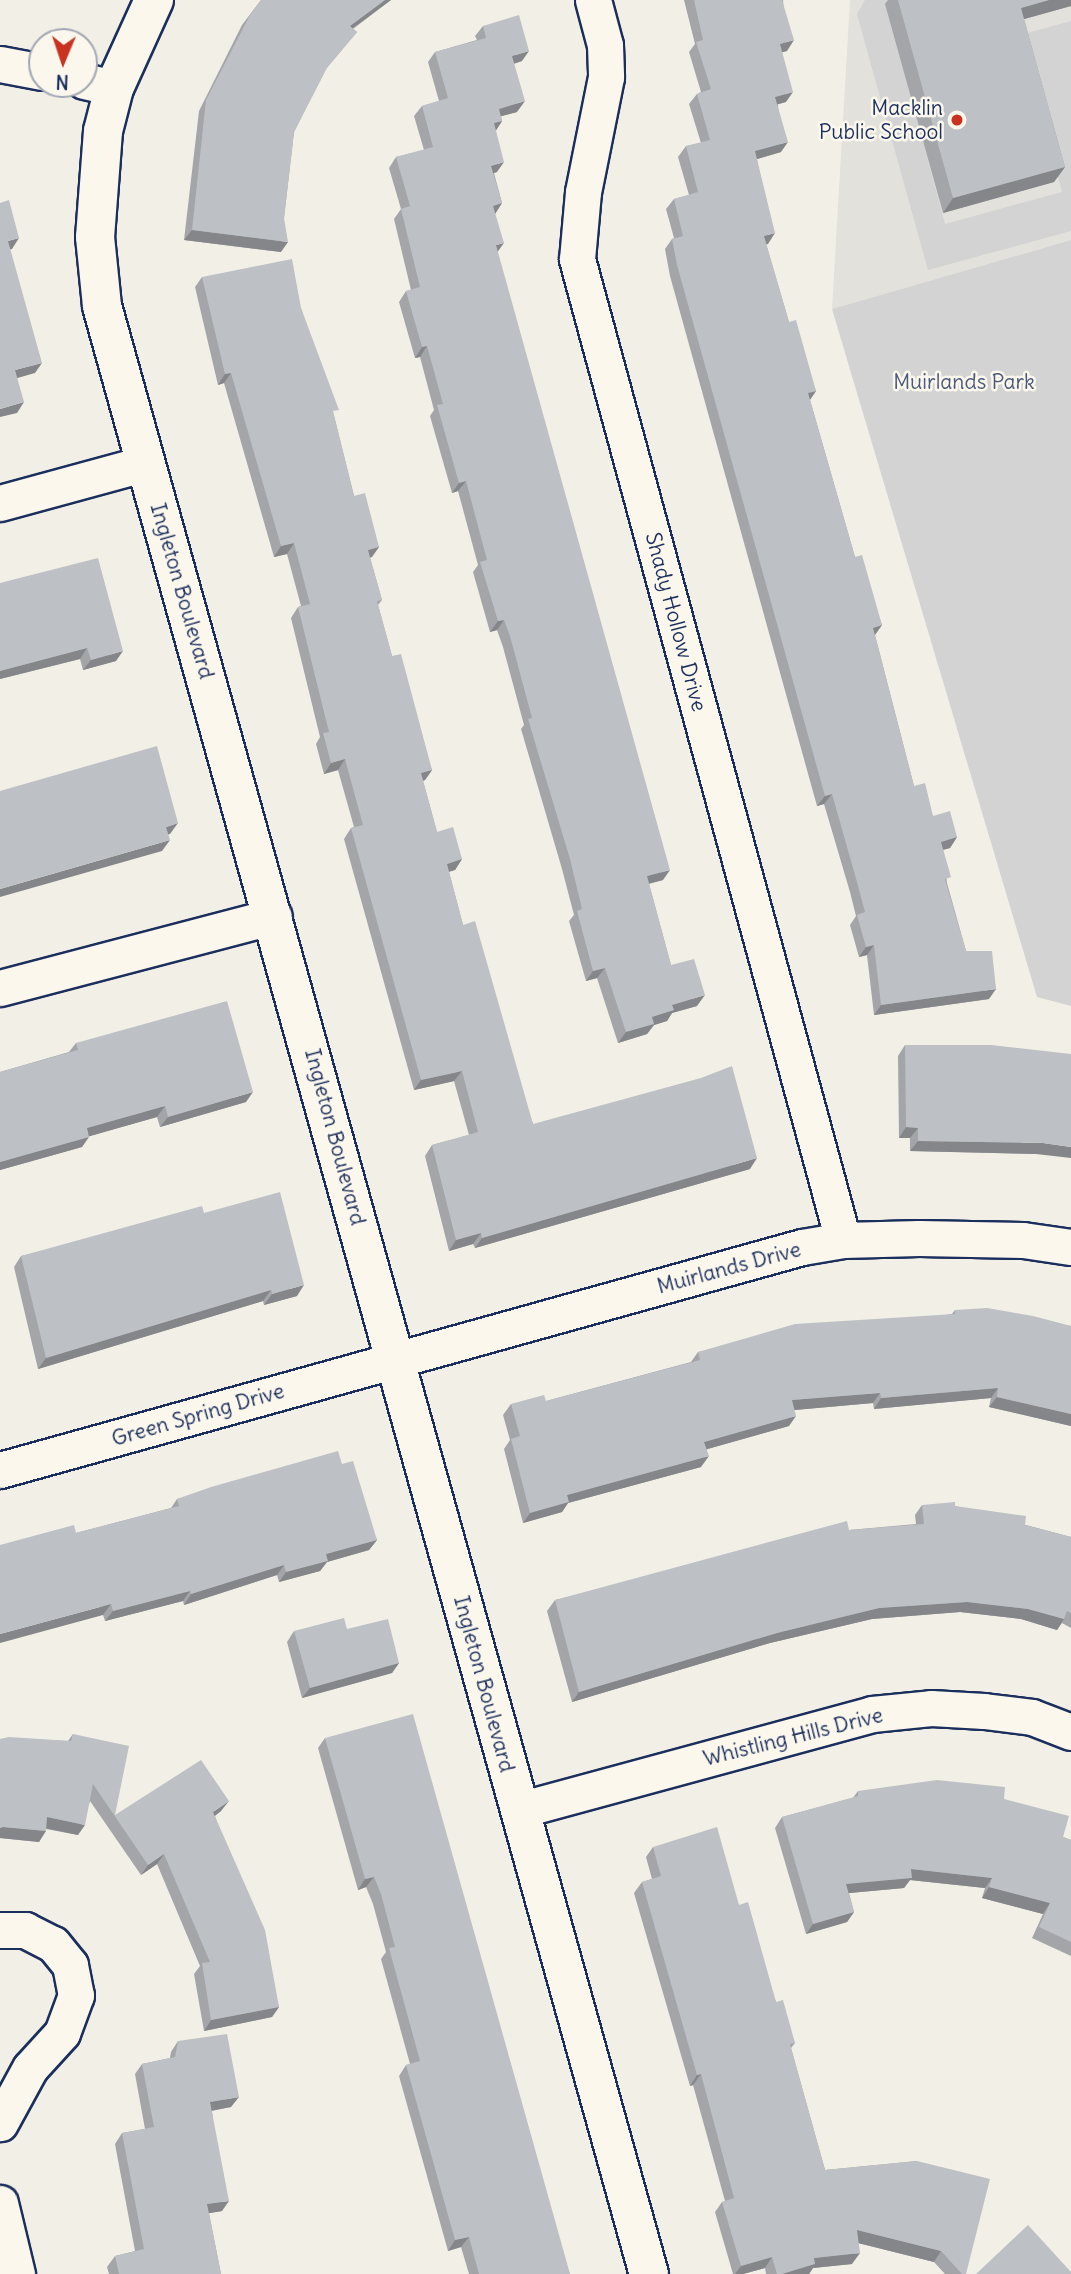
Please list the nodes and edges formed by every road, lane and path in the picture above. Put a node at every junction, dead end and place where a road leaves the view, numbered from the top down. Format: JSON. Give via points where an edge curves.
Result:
{"nodes":[{"id":1,"x":154,"y":0,"type":"edge"},
{"id":2,"x":593,"y":0,"type":"edge"},
{"id":3,"x":0,"y":64,"type":"edge"},
{"id":4,"x":28,"y":69,"type":"edge"},
{"id":5,"x":99,"y":85,"type":"edge"},
{"id":6,"x":146,"y":463,"type":"junction"},
{"id":7,"x":0,"y":503,"type":"edge"},
{"id":8,"x":274,"y":916,"type":"junction"},
{"id":9,"x":0,"y":988,"type":"edge"},
{"id":10,"x":843,"y":1240,"type":"junction"},
{"id":11,"x":1071,"y":1247,"type":"edge"},
{"id":12,"x":396,"y":1361,"type":"junction"},
{"id":13,"x":0,"y":1470,"type":"edge"},
{"id":14,"x":1071,"y":1732,"type":"edge"},
{"id":15,"x":519,"y":1810,"type":"junction"},
{"id":16,"x":0,"y":1930,"type":"edge"},
{"id":17,"x":0,"y":2123,"type":"edge"},
{"id":18,"x":0,"y":2203,"type":"edge"},
{"id":19,"x":17,"y":2274,"type":"edge"},
{"id":20,"x":649,"y":2274,"type":"edge"}],
"edges":[{"from":1,"to":5,"type":"street","name":"Ingleton Boulevard"},
{"from":2,"to":10,"type":"street","name":"Shady Hollow Drive","via":[[605,45],[606,77],[581,204],[577,259]]},
{"from":3,"to":4,"type":"street"},
{"from":5,"to":6,"type":"street","name":"Ingleton Boulevard","via":[[103,131],[95,237],[102,306]]},
{"from":6,"to":7,"type":"street"},
{"from":6,"to":8,"type":"street","name":"Ingleton Boulevard"},
{"from":8,"to":9,"type":"street"},
{"from":8,"to":12,"type":"street","name":"Ingleton Boulevard"},
{"from":10,"to":11,"type":"street","name":"Muirlands Drive","via":[[1023,1240]]},
{"from":10,"to":12,"type":"street","name":"Muirlands Drive","via":[[802,1247]]},
{"from":12,"to":13,"type":"street","name":"Green Spring Drive"},
{"from":12,"to":15,"type":"street","name":"Ingleton Boulevard"},
{"from":14,"to":15,"type":"street","name":"Whistling Hills Drive","via":[[1032,1717],[984,1711],[931,1708],[872,1714]]},
{"from":15,"to":20,"type":"street","name":"Ingleton Boulevard"},
{"from":16,"to":17,"type":"street","via":[[25,1930],[53,1944],[70,1965],[76,1995],[62,2033],[30,2068]]},
{"from":18,"to":19,"type":"street"}]}
